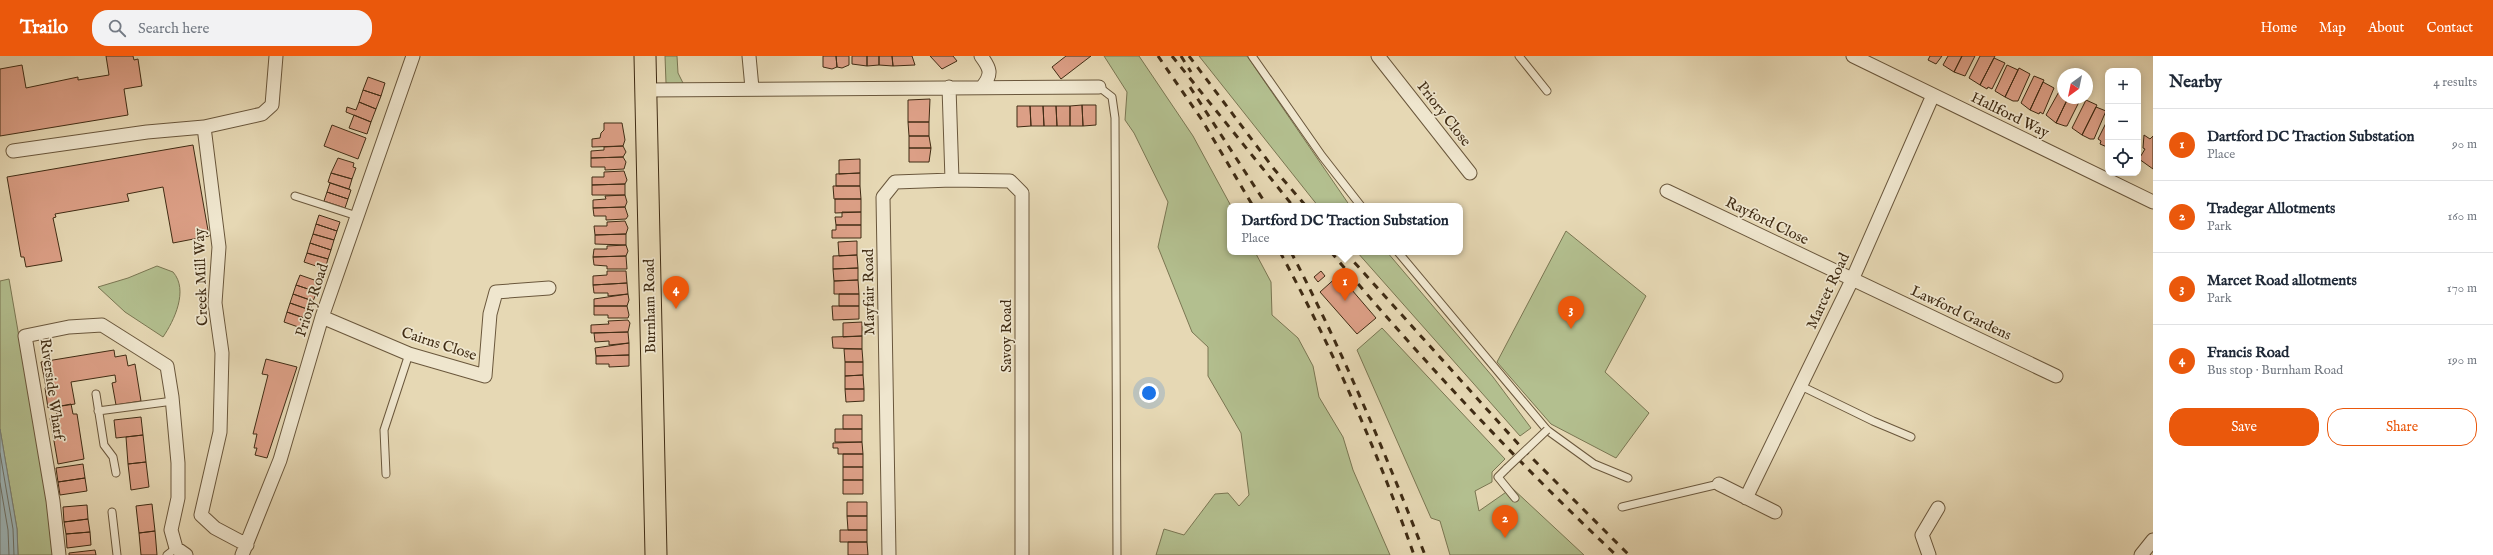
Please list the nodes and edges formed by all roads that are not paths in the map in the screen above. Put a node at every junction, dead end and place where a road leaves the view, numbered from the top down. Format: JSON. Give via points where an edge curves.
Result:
{"nodes":[{"id":1,"x":276,"y":56,"type":"edge"},
{"id":2,"x":413,"y":56,"type":"edge"},
{"id":3,"x":645,"y":56,"type":"edge"},
{"id":4,"x":749,"y":56,"type":"edge"},
{"id":5,"x":981,"y":56,"type":"edge"},
{"id":6,"x":1252,"y":56,"type":"edge"},
{"id":7,"x":1379,"y":56,"type":"edge"},
{"id":8,"x":1519,"y":56,"type":"edge"},
{"id":9,"x":1853,"y":56,"type":"edge"},
{"id":10,"x":949,"y":87,"type":"junction"},
{"id":11,"x":982,"y":87,"type":"junction"},
{"id":12,"x":1099,"y":87,"type":"joint"},
{"id":13,"x":752,"y":88,"type":"junction"},
{"id":14,"x":645,"y":90,"type":"junction"},
{"id":15,"x":1547,"y":91,"type":"dead end"},
{"id":16,"x":1933,"y":95,"type":"junction"},
{"id":17,"x":204,"y":127,"type":"junction"},
{"id":18,"x":13,"y":151,"type":"dead end"},
{"id":19,"x":1470,"y":173,"type":"dead end"},
{"id":20,"x":952,"y":180,"type":"junction"},
{"id":21,"x":1667,"y":191,"type":"dead end"},
{"id":22,"x":295,"y":196,"type":"dead end"},
{"id":23,"x":2153,"y":202,"type":"edge"},
{"id":24,"x":1359,"y":203,"type":"edge"},
{"id":25,"x":357,"y":216,"type":"junction"},
{"id":26,"x":1401,"y":255,"type":"edge"},
{"id":27,"x":1852,"y":280,"type":"junction"},
{"id":28,"x":549,"y":288,"type":"dead end"},
{"id":29,"x":322,"y":317,"type":"junction"},
{"id":30,"x":409,"y":354,"type":"junction"},
{"id":31,"x":2056,"y":376,"type":"dead end"},
{"id":32,"x":1801,"y":386,"type":"junction"},
{"id":33,"x":96,"y":394,"type":"dead end"},
{"id":34,"x":173,"y":401,"type":"junction"},
{"id":35,"x":98,"y":411,"type":"junction"},
{"id":36,"x":1547,"y":430,"type":"junction"},
{"id":37,"x":1911,"y":436,"type":"dead end"},
{"id":38,"x":116,"y":473,"type":"dead end"},
{"id":39,"x":386,"y":474,"type":"dead end"},
{"id":40,"x":1628,"y":478,"type":"dead end"},
{"id":41,"x":1719,"y":484,"type":"joint"},
{"id":42,"x":1515,"y":498,"type":"dead end"},
{"id":43,"x":1746,"y":498,"type":"junction"},
{"id":44,"x":1622,"y":507,"type":"dead end"},
{"id":45,"x":1938,"y":508,"type":"dead end"},
{"id":46,"x":112,"y":512,"type":"dead end"},
{"id":47,"x":1775,"y":512,"type":"dead end"},
{"id":48,"x":2153,"y":540,"type":"edge"},
{"id":49,"x":245,"y":550,"type":"edge"},
{"id":50,"x":177,"y":553,"type":"edge"},
{"id":51,"x":59,"y":555,"type":"edge"},
{"id":52,"x":116,"y":555,"type":"edge"},
{"id":53,"x":656,"y":555,"type":"edge"},
{"id":54,"x":889,"y":555,"type":"edge"},
{"id":55,"x":1022,"y":555,"type":"edge"},
{"id":56,"x":1117,"y":555,"type":"edge"},
{"id":57,"x":1929,"y":555,"type":"edge"},
{"id":58,"x":2141,"y":555,"type":"edge"}],
"edges":[{"from":1,"to":17,"type":"street","via":[[272,105],[262,114]]},
{"from":2,"to":25,"type":"street","name":"Priory Road"},
{"from":3,"to":14,"type":"main road","name":"Burnham Road"},
{"from":4,"to":13,"type":"street"},
{"from":5,"to":11,"type":"street","via":[[990,68],[990,75]]},
{"from":6,"to":24,"type":"lane","via":[[1322,156]]},
{"from":7,"to":19,"type":"street","name":"Priory Close"},
{"from":8,"to":15,"type":"lane"},
{"from":9,"to":16,"type":"street","name":"Hallford Way"},
{"from":10,"to":11,"type":"street"},
{"from":10,"to":13,"type":"street"},
{"from":10,"to":20,"type":"street"},
{"from":11,"to":12,"type":"street"},
{"from":12,"to":56,"type":"lane","via":[[1112,97],[1115,118]]},
{"from":13,"to":14,"type":"street"},
{"from":14,"to":53,"type":"main road","name":"Burnham Road"},
{"from":16,"to":23,"type":"street","name":"Hallford Way"},
{"from":16,"to":27,"type":"street","name":"Marcet Road"},
{"from":17,"to":18,"type":"street"},
{"from":17,"to":49,"type":"street","name":"Creek Mill Way","via":[[219,247],[215,303],[222,353],[220,432],[201,515]]},
{"from":20,"to":54,"type":"street","name":"Mayfair Road","via":[[895,182],[884,196]]},
{"from":20,"to":55,"type":"street","name":"Savoy Road","via":[[1010,181],[1022,193]]},
{"from":21,"to":27,"type":"street","name":"Rayford Close"},
{"from":22,"to":25,"type":"lane"},
{"from":25,"to":29,"type":"street","name":"Priory Road"},
{"from":26,"to":36,"type":"lane"},
{"from":27,"to":31,"type":"street","name":"Lawford Gardens"},
{"from":27,"to":32,"type":"street","name":"Marcet Road"},
{"from":28,"to":30,"type":"street","name":"Cairns Close","via":[[496,292],[490,314],[485,376]]},
{"from":29,"to":30,"type":"street","name":"Cairns Close"},
{"from":29,"to":49,"type":"street","name":"Priory Road","via":[[280,460]]},
{"from":30,"to":39,"type":"lane","via":[[384,430]]},
{"from":32,"to":37,"type":"lane","via":[[1873,422]]},
{"from":32,"to":43,"type":"street","name":"Marcet Road"},
{"from":33,"to":35,"type":"lane"},
{"from":34,"to":35,"type":"lane"},
{"from":34,"to":50,"type":"street","name":"Riverside Wharf","via":[[178,491],[171,530]]},
{"from":34,"to":51,"type":"street","name":"Riverside Wharf","via":[[167,366],[102,325],[69,326],[25,336],[53,501]]},
{"from":35,"to":38,"type":"lane","via":[[104,444],[113,457]]},
{"from":36,"to":40,"type":"lane","via":[[1594,464]]},
{"from":36,"to":42,"type":"lane","bridge":true,"via":[[1498,477]]},
{"from":41,"to":43,"type":"street"},
{"from":41,"to":44,"type":"lane"},
{"from":43,"to":47,"type":"street"},
{"from":45,"to":57,"type":"street","via":[[1922,534]]},
{"from":46,"to":52,"type":"lane"},
{"from":48,"to":58,"type":"street"}]}
